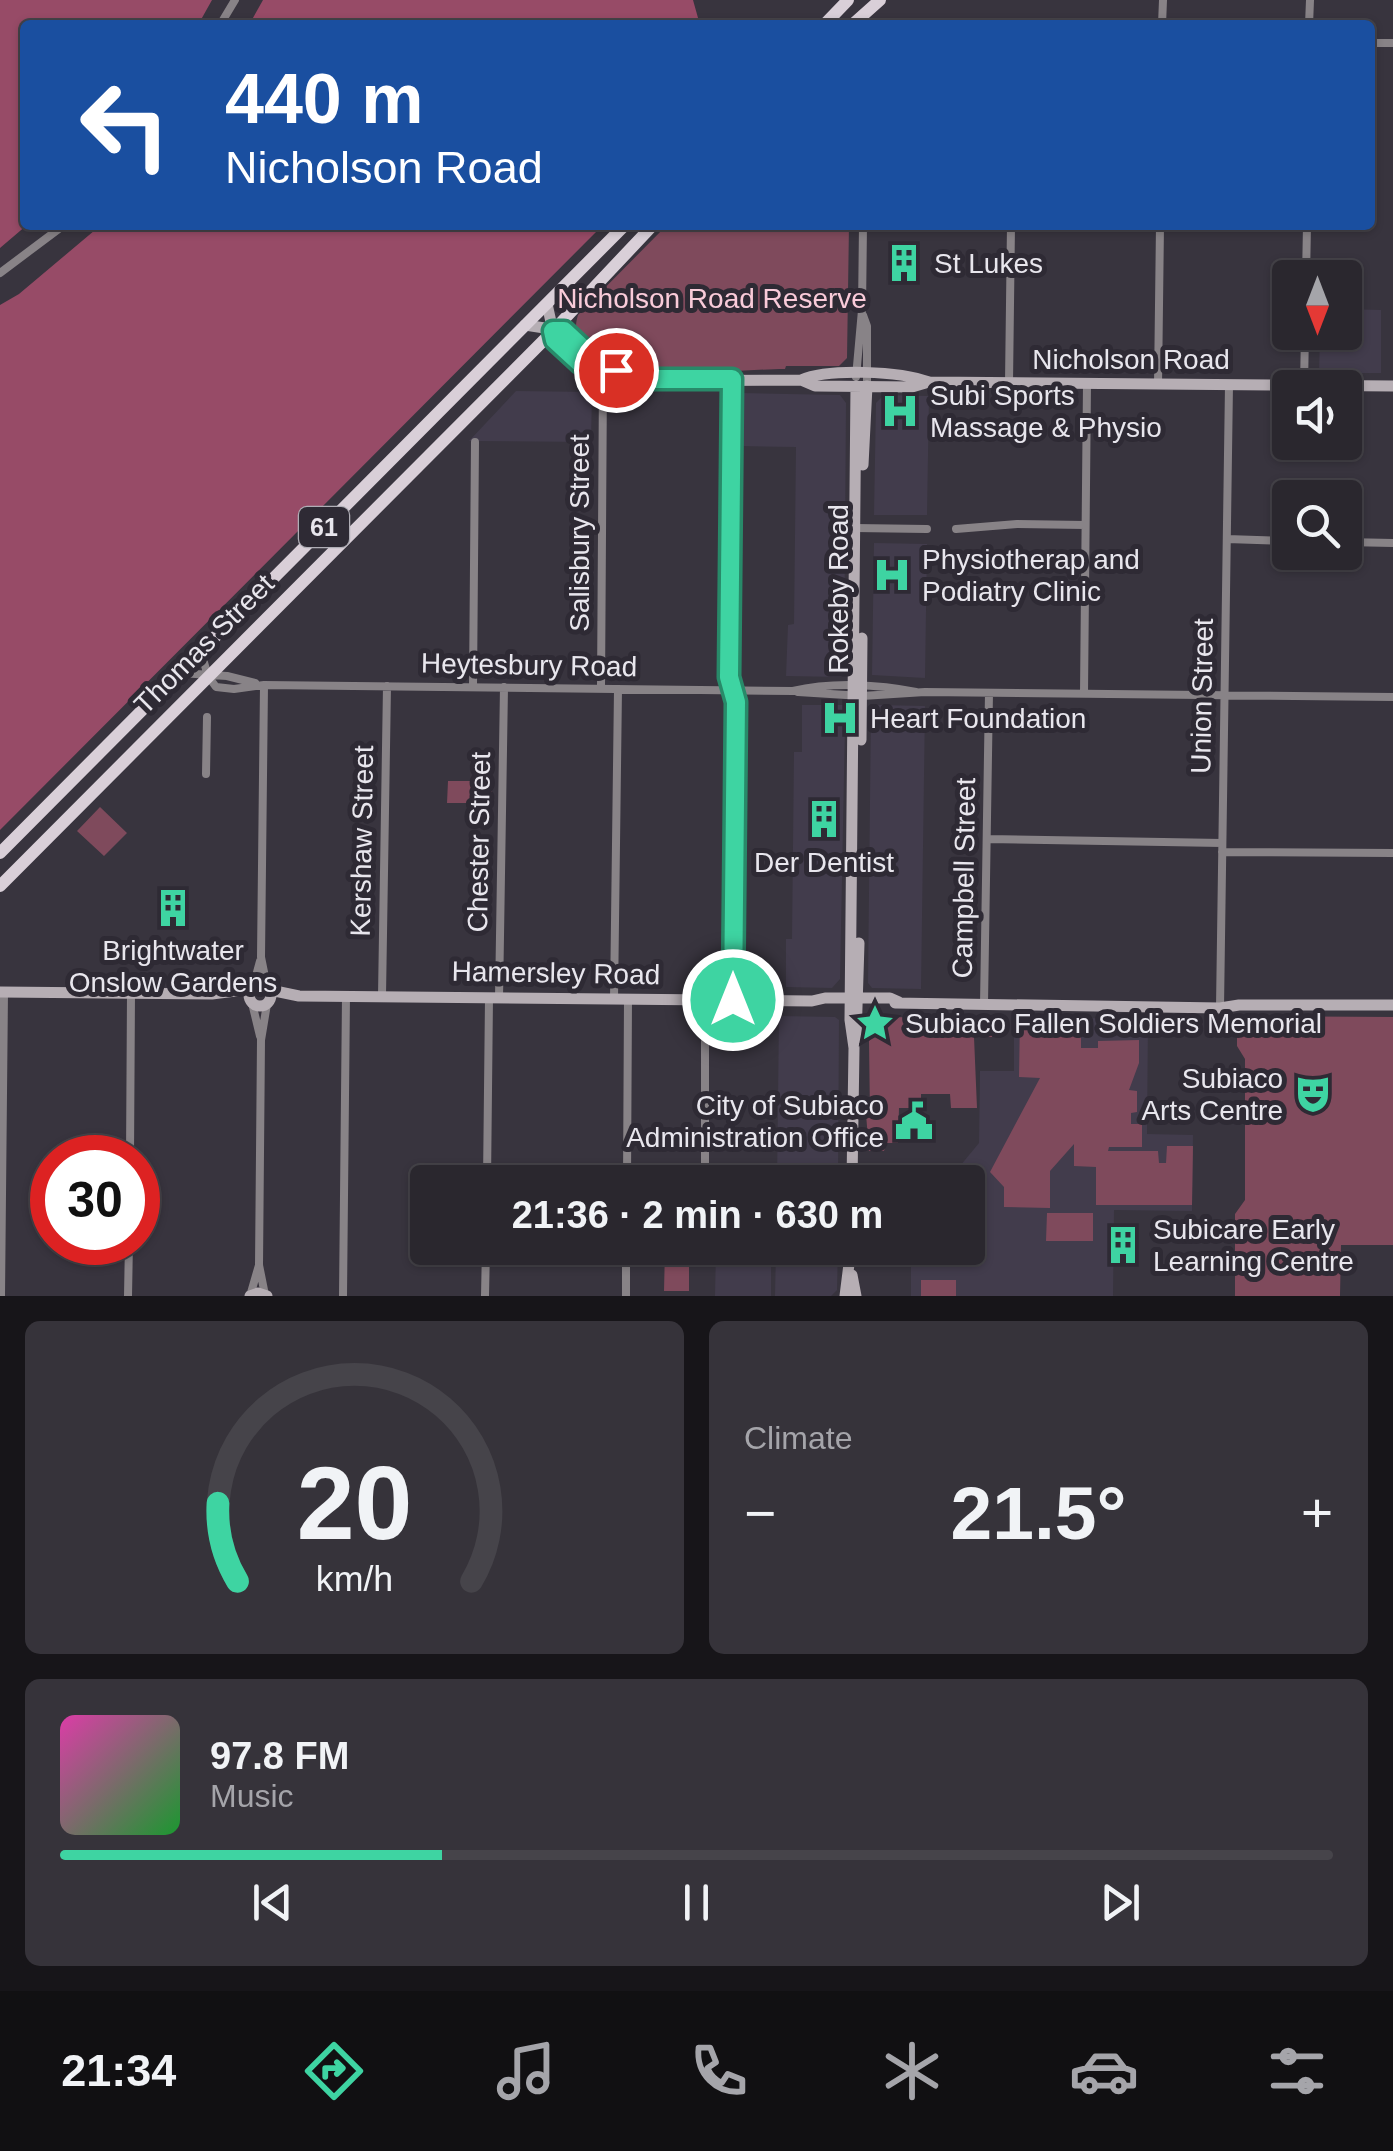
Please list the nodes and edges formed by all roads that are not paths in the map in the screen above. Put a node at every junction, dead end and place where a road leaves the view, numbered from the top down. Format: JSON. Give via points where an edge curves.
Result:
{"nodes":[{"id":1,"x":849,"y":0,"type":"edge"},
{"id":2,"x":880,"y":0,"type":"edge"},
{"id":3,"x":829,"y":20,"type":"edge"},
{"id":4,"x":858,"y":20,"type":"edge"},
{"id":5,"x":57,"y":230,"type":"edge"},
{"id":6,"x":620,"y":230,"type":"edge"},
{"id":7,"x":649,"y":230,"type":"edge"},
{"id":8,"x":863,"y":230,"type":"edge"},
{"id":9,"x":1011,"y":230,"type":"edge"},
{"id":10,"x":1160,"y":230,"type":"edge"},
{"id":11,"x":1307,"y":230,"type":"edge"},
{"id":12,"x":1306,"y":260,"type":"edge"},
{"id":13,"x":0,"y":273,"type":"edge"},
{"id":14,"x":547,"y":304,"type":"junction"},
{"id":15,"x":525,"y":325,"type":"junction"},
{"id":16,"x":553,"y":331,"type":"junction"},
{"id":17,"x":603,"y":378,"type":"junction"},
{"id":18,"x":650,"y":379,"type":"junction"},
{"id":19,"x":732,"y":379,"type":"junction"},
{"id":20,"x":861,"y":380,"type":"junction"},
{"id":21,"x":1009,"y":383,"type":"junction"},
{"id":22,"x":1086,"y":384,"type":"junction"},
{"id":23,"x":1158,"y":384,"type":"junction"},
{"id":24,"x":1229,"y":385,"type":"junction"},
{"id":25,"x":1272,"y":386,"type":"edge"},
{"id":26,"x":1362,"y":386,"type":"edge"},
{"id":27,"x":1393,"y":386,"type":"edge"},
{"id":28,"x":474,"y":442,"type":"dead end"},
{"id":29,"x":1085,"y":525,"type":"junction"},
{"id":30,"x":859,"y":528,"type":"junction"},
{"id":31,"x":927,"y":529,"type":"dead end"},
{"id":32,"x":956,"y":530,"type":"dead end"},
{"id":33,"x":1226,"y":539,"type":"junction"},
{"id":34,"x":1272,"y":540,"type":"edge"},
{"id":35,"x":1362,"y":542,"type":"edge"},
{"id":36,"x":1393,"y":542,"type":"edge"},
{"id":37,"x":201,"y":651,"type":"junction"},
{"id":38,"x":179,"y":672,"type":"junction"},
{"id":39,"x":208,"y":676,"type":"junction"},
{"id":40,"x":264,"y":685,"type":"junction"},
{"id":41,"x":387,"y":686,"type":"junction"},
{"id":42,"x":473,"y":687,"type":"junction"},
{"id":43,"x":504,"y":688,"type":"junction"},
{"id":44,"x":601,"y":688,"type":"junction"},
{"id":45,"x":618,"y":689,"type":"junction"},
{"id":46,"x":732,"y":690,"type":"junction"},
{"id":47,"x":858,"y":692,"type":"junction"},
{"id":48,"x":989,"y":693,"type":"junction"},
{"id":49,"x":1084,"y":694,"type":"junction"},
{"id":50,"x":1224,"y":694,"type":"junction"},
{"id":51,"x":1393,"y":696,"type":"edge"},
{"id":52,"x":207,"y":718,"type":"dead end"},
{"id":53,"x":206,"y":774,"type":"dead end"},
{"id":54,"x":987,"y":839,"type":"junction"},
{"id":55,"x":1222,"y":847,"type":"junction"},
{"id":56,"x":0,"y":853,"type":"edge"},
{"id":57,"x":1393,"y":853,"type":"edge"},
{"id":58,"x":0,"y":886,"type":"edge"},
{"id":59,"x":262,"y":957,"type":"junction"},
{"id":60,"x":2,"y":992,"type":"edge"},
{"id":61,"x":131,"y":993,"type":"junction"},
{"id":62,"x":252,"y":995,"type":"junction"},
{"id":63,"x":268,"y":996,"type":"junction"},
{"id":64,"x":346,"y":996,"type":"junction"},
{"id":65,"x":382,"y":996,"type":"junction"},
{"id":66,"x":494,"y":998,"type":"junction"},
{"id":67,"x":621,"y":999,"type":"junction"},
{"id":68,"x":705,"y":999,"type":"junction"},
{"id":69,"x":733,"y":1000,"type":"junction"},
{"id":70,"x":855,"y":1001,"type":"junction"},
{"id":71,"x":984,"y":1004,"type":"junction"},
{"id":72,"x":1220,"y":1008,"type":"junction"},
{"id":73,"x":1393,"y":1009,"type":"edge"},
{"id":74,"x":261,"y":1040,"type":"junction"},
{"id":75,"x":130,"y":1135,"type":"edge"},
{"id":76,"x":488,"y":1165,"type":"edge"},
{"id":77,"x":626,"y":1165,"type":"edge"},
{"id":78,"x":705,"y":1165,"type":"edge"},
{"id":79,"x":852,"y":1165,"type":"edge"},
{"id":80,"x":129,"y":1265,"type":"edge"},
{"id":81,"x":258,"y":1265,"type":"junction"},
{"id":82,"x":486,"y":1265,"type":"edge"},
{"id":83,"x":626,"y":1265,"type":"edge"},
{"id":84,"x":851,"y":1265,"type":"edge"},
{"id":85,"x":851,"y":1271,"type":"junction"},
{"id":86,"x":266,"y":1295,"type":"edge"},
{"id":87,"x":1,"y":1296,"type":"edge"},
{"id":88,"x":128,"y":1296,"type":"edge"},
{"id":89,"x":250,"y":1296,"type":"edge"},
{"id":90,"x":343,"y":1296,"type":"edge"},
{"id":91,"x":486,"y":1296,"type":"edge"},
{"id":92,"x":626,"y":1296,"type":"edge"},
{"id":93,"x":845,"y":1296,"type":"edge"},
{"id":94,"x":856,"y":1296,"type":"edge"}],
"edges":[{"from":1,"to":3,"type":"main road"},
{"from":2,"to":4,"type":"main road"},
{"from":5,"to":13,"type":"street"},
{"from":6,"to":14,"type":"main road","name":"Thomas Street","number":"61"},
{"from":7,"to":16,"type":"main road","name":"Thomas Street","number":"61"},
{"from":8,"to":20,"type":"street","name":"Rokeby Road"},
{"from":9,"to":21,"type":"street"},
{"from":10,"to":23,"type":"street"},
{"from":11,"to":12,"type":"street"},
{"from":14,"to":15,"type":"main road","name":"Thomas Street","number":"61"},
{"from":14,"to":16,"type":"main road"},
{"from":15,"to":16,"type":"main road","name":"Nicholson Road"},
{"from":15,"to":37,"type":"main road","name":"Thomas Street","number":"61"},
{"from":16,"to":17,"type":"main road","via":[[555,340]]},
{"from":16,"to":18,"type":"main road","name":"Nicholson Road","via":[[564,331],[602,364]]},
{"from":16,"to":39,"type":"main road","name":"Thomas Street","number":"61"},
{"from":17,"to":18,"type":"main road","name":"Nicholson Road"},
{"from":17,"to":44,"type":"street","name":"Salisbury Street"},
{"from":18,"to":19,"type":"main road","name":"Nicholson Road"},
{"from":19,"to":20,"type":"main road","name":"Nicholson Road","via":[[815,386]]},
{"from":19,"to":46,"type":"street"},
{"from":20,"to":21,"type":"main road","name":"Nicholson Road"},
{"from":20,"to":30,"type":"main road","name":"Rokeby Road"},
{"from":21,"to":22,"type":"main road","name":"Nicholson Road"},
{"from":22,"to":23,"type":"main road","name":"Nicholson Road"},
{"from":22,"to":29,"type":"street"},
{"from":23,"to":24,"type":"main road","name":"Nicholson Road"},
{"from":24,"to":25,"type":"main road","name":"Nicholson Road"},
{"from":24,"to":33,"type":"street","name":"Union Street"},
{"from":26,"to":27,"type":"main road","name":"Nicholson Road"},
{"from":28,"to":42,"type":"street"},
{"from":29,"to":32,"type":"street"},
{"from":29,"to":49,"type":"street"},
{"from":30,"to":31,"type":"street"},
{"from":30,"to":47,"type":"main road","name":"Rokeby Road"},
{"from":33,"to":34,"type":"street"},
{"from":33,"to":50,"type":"street","name":"Union Street"},
{"from":35,"to":36,"type":"street"},
{"from":37,"to":38,"type":"main road","name":"Thomas Street","number":"61"},
{"from":37,"to":39,"type":"street"},
{"from":38,"to":39,"type":"street","name":"Heytesbury Road"},
{"from":38,"to":56,"type":"main road","name":"Thomas Street","number":"61"},
{"from":39,"to":40,"type":"street","name":"Heytesbury Road"},
{"from":39,"to":58,"type":"main road","name":"Thomas Street","number":"61"},
{"from":40,"to":41,"type":"street","name":"Heytesbury Road"},
{"from":40,"to":59,"type":"street"},
{"from":41,"to":42,"type":"street","name":"Heytesbury Road"},
{"from":41,"to":65,"type":"street","name":"Kershaw Street"},
{"from":42,"to":43,"type":"street","name":"Heytesbury Road"},
{"from":43,"to":44,"type":"street","name":"Heytesbury Road"},
{"from":43,"to":66,"type":"street","name":"Chester Street"},
{"from":44,"to":45,"type":"street","name":"Heytesbury Road"},
{"from":45,"to":46,"type":"street","name":"Heytesbury Road"},
{"from":45,"to":67,"type":"street"},
{"from":46,"to":47,"type":"street","name":"Heytesbury Road"},
{"from":46,"to":69,"type":"street"},
{"from":47,"to":48,"type":"street","name":"Heytesbury Road"},
{"from":47,"to":70,"type":"main road","name":"Rokeby Road"},
{"from":48,"to":49,"type":"street","name":"Heytesbury Road"},
{"from":48,"to":54,"type":"street","name":"Campbell Street"},
{"from":49,"to":50,"type":"street","name":"Heytesbury Road"},
{"from":50,"to":51,"type":"street","name":"Heytesbury Road"},
{"from":50,"to":55,"type":"street","name":"Union Street"},
{"from":52,"to":53,"type":"street"},
{"from":54,"to":55,"type":"street"},
{"from":54,"to":71,"type":"street","name":"Campbell Street"},
{"from":55,"to":57,"type":"street"},
{"from":55,"to":72,"type":"street","name":"Union Street"},
{"from":59,"to":62,"type":"street"},
{"from":59,"to":63,"type":"street"},
{"from":60,"to":61,"type":"main road"},
{"from":60,"to":87,"type":"street"},
{"from":61,"to":62,"type":"main road"},
{"from":61,"to":75,"type":"street"},
{"from":62,"to":63,"type":"main road"},
{"from":62,"to":63,"type":"main road","via":[[258,1006]]},
{"from":62,"to":74,"type":"street"},
{"from":63,"to":64,"type":"main road","name":"Hamersley Road"},
{"from":63,"to":74,"type":"street"},
{"from":64,"to":65,"type":"main road","name":"Hamersley Road"},
{"from":64,"to":90,"type":"street"},
{"from":65,"to":66,"type":"main road","name":"Hamersley Road"},
{"from":66,"to":67,"type":"main road","name":"Hamersley Road"},
{"from":66,"to":76,"type":"street","name":"Chester Street"},
{"from":67,"to":68,"type":"main road","name":"Hamersley Road"},
{"from":67,"to":77,"type":"street"},
{"from":68,"to":69,"type":"main road","name":"Hamersley Road"},
{"from":68,"to":78,"type":"street"},
{"from":69,"to":70,"type":"main road","name":"Hamersley Road"},
{"from":70,"to":71,"type":"main road","name":"Hamersley Road"},
{"from":70,"to":79,"type":"main road","name":"Rokeby Road"},
{"from":71,"to":72,"type":"main road","name":"Hamersley Road"},
{"from":72,"to":73,"type":"main road","name":"Hamersley Road"},
{"from":74,"to":81,"type":"street"},
{"from":80,"to":88,"type":"street"},
{"from":81,"to":86,"type":"street"},
{"from":81,"to":89,"type":"street"},
{"from":82,"to":91,"type":"street"},
{"from":83,"to":92,"type":"street"},
{"from":84,"to":85,"type":"main road"},
{"from":85,"to":93,"type":"main road"},
{"from":85,"to":94,"type":"main road"},
{"from":86,"to":89,"type":"main road"}]}
